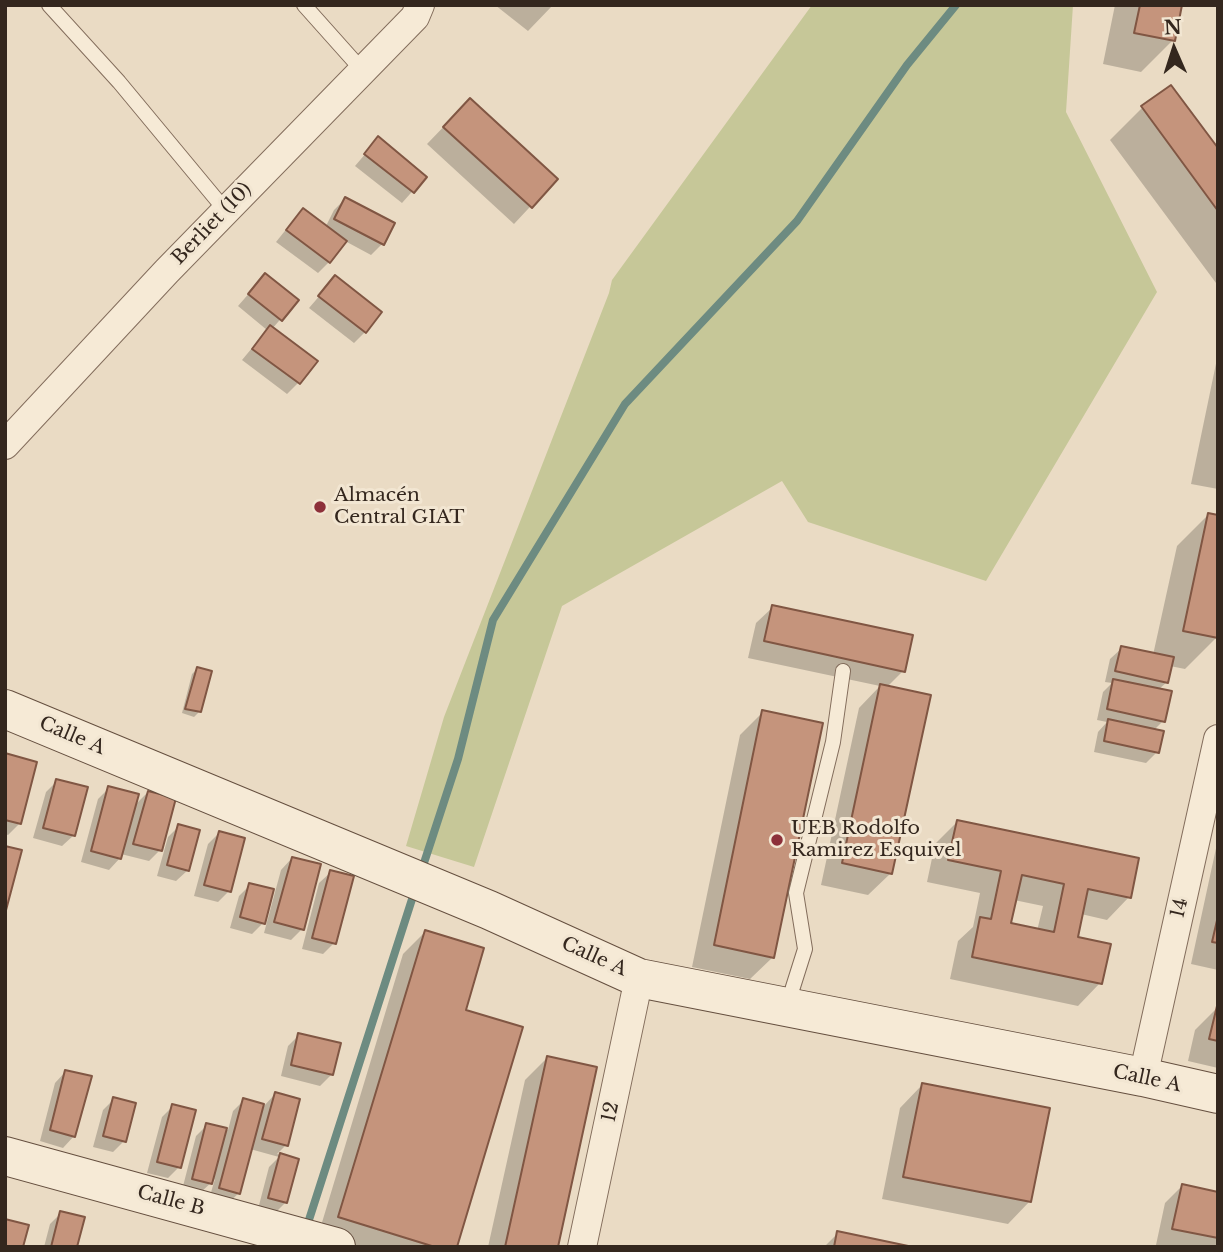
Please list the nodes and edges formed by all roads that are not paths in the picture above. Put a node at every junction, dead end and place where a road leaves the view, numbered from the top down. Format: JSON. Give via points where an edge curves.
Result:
{"nodes":[{"id":1,"x":49,"y":5,"type":"edge"},
{"id":2,"x":304,"y":5,"type":"edge"},
{"id":3,"x":420,"y":5,"type":"edge"},
{"id":4,"x":362,"y":70,"type":"junction"},
{"id":5,"x":226,"y":211,"type":"junction"},
{"id":6,"x":5,"y":445,"type":"edge"},
{"id":7,"x":843,"y":671,"type":"dead end"},
{"id":8,"x":5,"y":709,"type":"edge"},
{"id":9,"x":1218,"y":739,"type":"edge"},
{"id":10,"x":639,"y":978,"type":"junction"},
{"id":11,"x":787,"y":1007,"type":"junction"},
{"id":12,"x":1143,"y":1077,"type":"junction"},
{"id":13,"x":1218,"y":1094,"type":"edge"},
{"id":14,"x":5,"y":1156,"type":"edge"},
{"id":15,"x":336,"y":1247,"type":"edge"},
{"id":16,"x":582,"y":1247,"type":"edge"}],
"edges":[{"from":1,"to":5,"type":"lane"},
{"from":2,"to":4,"type":"lane"},
{"from":3,"to":4,"type":"street","name":"Berliet (10)","via":[[415,17]]},
{"from":4,"to":5,"type":"street","name":"Berliet (10)"},
{"from":5,"to":6,"type":"street","name":"Berliet (10)"},
{"from":7,"to":11,"type":"lane","via":[[834,742],[796,893],[805,949]]},
{"from":8,"to":10,"type":"street","name":"Calle A","via":[[489,910]]},
{"from":9,"to":12,"type":"street","name":"14"},
{"from":10,"to":11,"type":"street","name":"Calle A"},
{"from":10,"to":16,"type":"street","name":"12"},
{"from":11,"to":12,"type":"street","name":"Calle A"},
{"from":12,"to":13,"type":"street","name":"Calle A"},
{"from":14,"to":15,"type":"street","name":"Calle B"}]}
